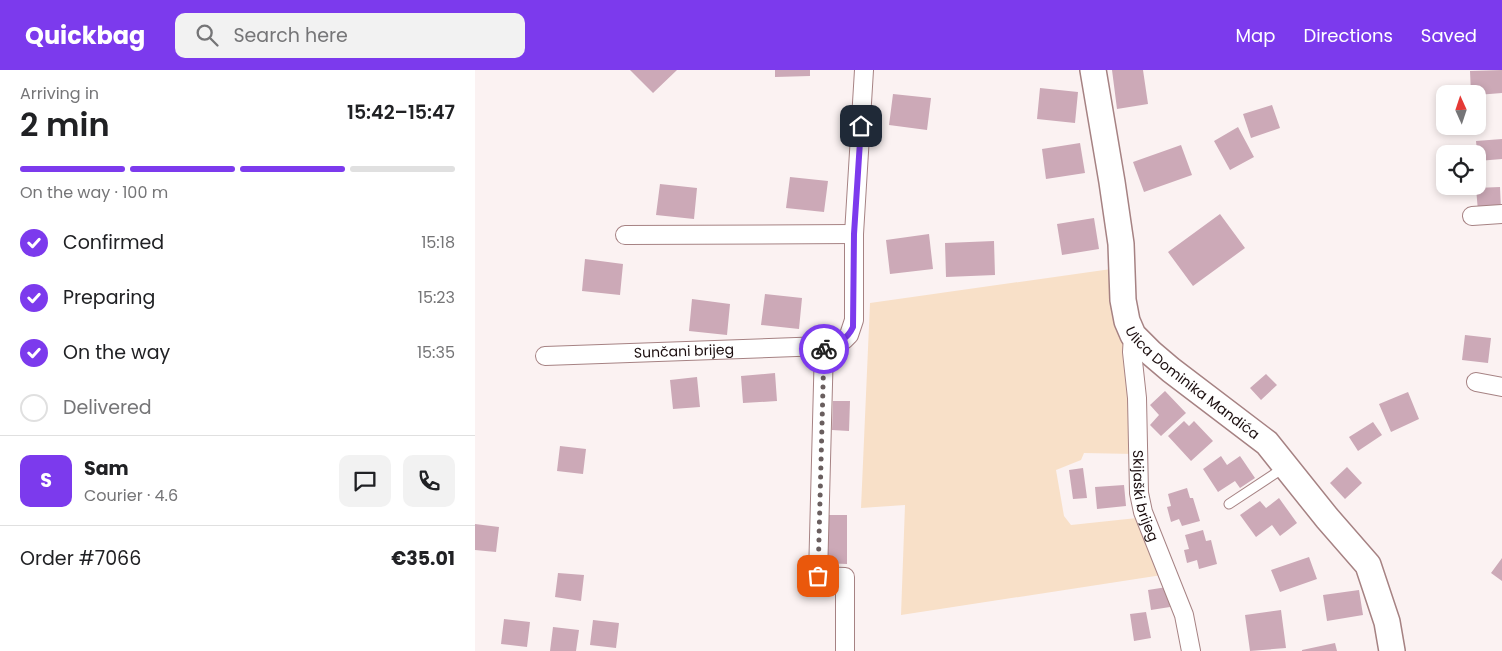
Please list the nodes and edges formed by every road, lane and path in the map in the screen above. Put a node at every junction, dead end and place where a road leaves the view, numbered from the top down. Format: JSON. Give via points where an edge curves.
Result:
{"nodes":[{"id":1,"x":864,"y":70,"type":"edge"},
{"id":2,"x":1093,"y":70,"type":"edge"},
{"id":3,"x":1502,"y":214,"type":"edge"},
{"id":4,"x":1472,"y":216,"type":"dead end"},
{"id":5,"x":854,"y":234,"type":"junction"},
{"id":6,"x":625,"y":235,"type":"dead end"},
{"id":7,"x":1133,"y":335,"type":"junction"},
{"id":8,"x":824,"y":346,"type":"junction"},
{"id":9,"x":545,"y":356,"type":"dead end"},
{"id":10,"x":1476,"y":382,"type":"dead end"},
{"id":11,"x":1502,"y":387,"type":"edge"},
{"id":12,"x":1286,"y":467,"type":"junction"},
{"id":13,"x":1229,"y":504,"type":"dead end"},
{"id":14,"x":845,"y":651,"type":"edge"},
{"id":15,"x":1191,"y":651,"type":"edge"},
{"id":16,"x":1392,"y":651,"type":"edge"}],
"edges":[{"from":1,"to":5,"type":"street","name":"Sunčani brijeg"},
{"from":2,"to":7,"type":"street","name":"Ulica Dominika Mandića","via":[[1121,244],[1123,300]]},
{"from":3,"to":4,"type":"street"},
{"from":5,"to":6,"type":"street"},
{"from":5,"to":8,"type":"street","name":"Sunčani brijeg","via":[[853,327],[844,340]]},
{"from":7,"to":12,"type":"street","name":"Ulica Dominika Mandića","via":[[1171,370],[1267,443]]},
{"from":7,"to":15,"type":"street","name":"Skijaški brijeg","via":[[1139,493],[1143,512],[1184,615]]},
{"from":8,"to":9,"type":"street","name":"Sunčani brijeg"},
{"from":8,"to":14,"type":"street","via":[[818,576],[845,577]]},
{"from":10,"to":11,"type":"street"},
{"from":12,"to":13,"type":"lane"},
{"from":12,"to":16,"type":"street","name":"Ulica Dominika Mandića","via":[[1369,565],[1387,622]]}]}
